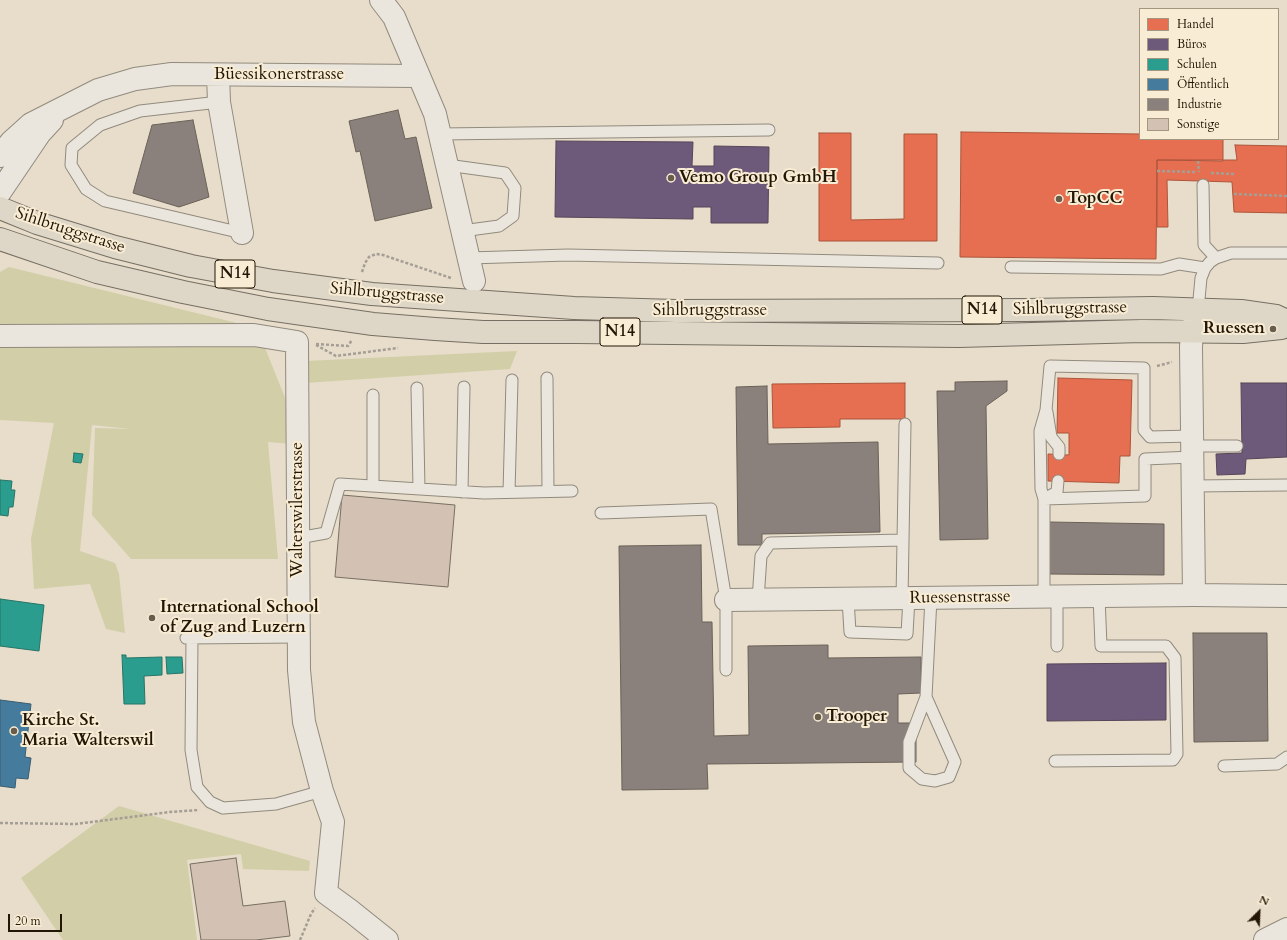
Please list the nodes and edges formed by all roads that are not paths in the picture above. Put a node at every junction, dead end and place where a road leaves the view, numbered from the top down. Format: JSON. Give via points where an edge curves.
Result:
{"nodes":[{"id":1,"x":381,"y":0,"type":"edge"},
{"id":2,"x":218,"y":74,"type":"junction"},
{"id":3,"x":418,"y":76,"type":"junction"},
{"id":4,"x":219,"y":102,"type":"junction"},
{"id":5,"x":62,"y":108,"type":"junction"},
{"id":6,"x":769,"y":130,"type":"dead end"},
{"id":7,"x":440,"y":134,"type":"junction"},
{"id":8,"x":0,"y":156,"type":"edge"},
{"id":9,"x":447,"y":165,"type":"junction"},
{"id":10,"x":1203,"y":185,"type":"dead end"},
{"id":11,"x":0,"y":192,"type":"edge"},
{"id":12,"x":0,"y":208,"type":"edge"},
{"id":13,"x":462,"y":230,"type":"junction"},
{"id":14,"x":242,"y":233,"type":"joint"},
{"id":15,"x":0,"y":239,"type":"edge"},
{"id":16,"x":1287,"y":253,"type":"edge"},
{"id":17,"x":469,"y":258,"type":"junction"},
{"id":18,"x":1216,"y":258,"type":"junction"},
{"id":19,"x":938,"y":263,"type":"dead end"},
{"id":20,"x":1011,"y":267,"type":"dead end"},
{"id":21,"x":1205,"y":268,"type":"junction"},
{"id":22,"x":474,"y":281,"type":"road end"},
{"id":23,"x":1198,"y":310,"type":"junction"},
{"id":24,"x":1287,"y":321,"type":"edge"},
{"id":25,"x":1287,"y":326,"type":"edge"},
{"id":26,"x":1192,"y":332,"type":"junction"},
{"id":27,"x":0,"y":336,"type":"edge"},
{"id":28,"x":547,"y":378,"type":"dead end"},
{"id":29,"x":512,"y":380,"type":"dead end"},
{"id":30,"x":464,"y":387,"type":"dead end"},
{"id":31,"x":417,"y":388,"type":"dead end"},
{"id":32,"x":373,"y":395,"type":"dead end"},
{"id":33,"x":1046,"y":410,"type":"junction"},
{"id":34,"x":905,"y":424,"type":"dead end"},
{"id":35,"x":1237,"y":446,"type":"dead end"},
{"id":36,"x":1192,"y":447,"type":"junction"},
{"id":37,"x":1059,"y":454,"type":"dead end"},
{"id":38,"x":1058,"y":481,"type":"dead end"},
{"id":39,"x":1287,"y":485,"type":"edge"},
{"id":40,"x":373,"y":486,"type":"junction"},
{"id":41,"x":1193,"y":486,"type":"junction"},
{"id":42,"x":419,"y":489,"type":"junction"},
{"id":43,"x":572,"y":491,"type":"dead end"},
{"id":44,"x":462,"y":492,"type":"junction"},
{"id":45,"x":509,"y":492,"type":"junction"},
{"id":46,"x":548,"y":492,"type":"junction"},
{"id":47,"x":1044,"y":499,"type":"junction"},
{"id":48,"x":601,"y":513,"type":"dead end"},
{"id":49,"x":298,"y":538,"type":"junction"},
{"id":50,"x":902,"y":540,"type":"junction"},
{"id":51,"x":1194,"y":595,"type":"junction"},
{"id":52,"x":1099,"y":596,"type":"junction"},
{"id":53,"x":1287,"y":596,"type":"edge"},
{"id":54,"x":1051,"y":597,"type":"junction"},
{"id":55,"x":905,"y":598,"type":"junction"},
{"id":56,"x":931,"y":598,"type":"junction"},
{"id":57,"x":848,"y":599,"type":"junction"},
{"id":58,"x":726,"y":600,"type":"junction"},
{"id":59,"x":758,"y":600,"type":"junction"},
{"id":60,"x":299,"y":638,"type":"junction"},
{"id":61,"x":1057,"y":646,"type":"dead end"},
{"id":62,"x":726,"y":670,"type":"dead end"},
{"id":63,"x":926,"y":697,"type":"junction"},
{"id":64,"x":1287,"y":757,"type":"edge"},
{"id":65,"x":1055,"y":761,"type":"dead end"},
{"id":66,"x":1224,"y":766,"type":"dead end"},
{"id":67,"x":322,"y":791,"type":"junction"},
{"id":68,"x":1287,"y":929,"type":"edge"},
{"id":69,"x":387,"y":940,"type":"edge"},
{"id":70,"x":1265,"y":940,"type":"edge"}],
"edges":[{"from":1,"to":3,"type":"street","via":[[394,17]]},
{"from":2,"to":3,"type":"street","name":"Büessikonerstrasse"},
{"from":2,"to":4,"type":"street"},
{"from":2,"to":5,"type":"street","name":"Büessikonerstrasse","via":[[172,74],[135,79],[98,90]]},
{"from":3,"to":7,"type":"street","via":[[435,114]]},
{"from":4,"to":14,"type":"street"},
{"from":4,"to":14,"type":"lane","via":[[140,111],[100,125],[72,148],[71,165],[86,189],[105,201]]},
{"from":5,"to":8,"type":"street","name":"Büessikonerstrasse","via":[[31,124]]},
{"from":5,"to":11,"type":"street","name":"Büessikonerstrasse","via":[[40,133]]},
{"from":6,"to":7,"type":"lane"},
{"from":7,"to":9,"type":"street"},
{"from":9,"to":13,"type":"street"},
{"from":9,"to":13,"type":"lane","via":[[505,173],[515,188],[513,216],[499,226]]},
{"from":10,"to":18,"type":"lane","via":[[1204,245]]},
{"from":12,"to":23,"type":"main road","name":"Sihlbruggstrasse","number":"N14","via":[[37,223],[115,247],[191,266],[273,281],[372,294],[574,308],[676,311],[1153,308]]},
{"from":13,"to":17,"type":"street"},
{"from":15,"to":26,"type":"main road","name":"Sihlbruggstrasse","number":"N14","via":[[97,272],[183,292],[268,309],[396,326],[483,332],[960,336]]},
{"from":16,"to":18,"type":"lane","via":[[1231,253]]},
{"from":17,"to":19,"type":"lane","via":[[568,255]]},
{"from":17,"to":22,"type":"street"},
{"from":18,"to":21,"type":"lane"},
{"from":20,"to":21,"type":"lane","via":[[1161,269],[1179,264]]},
{"from":21,"to":23,"type":"lane","via":[[1201,278]]},
{"from":23,"to":24,"type":"main road","name":"Sihlbruggstrasse","number":"N14","via":[[1241,311],[1276,316]]},
{"from":23,"to":26,"type":"street"},
{"from":25,"to":26,"type":"main road","name":"Sihlbruggstrasse","number":"N14","via":[[1243,332]]},
{"from":26,"to":36,"type":"street"},
{"from":27,"to":49,"type":"street","name":"Walterswilerstrasse","via":[[254,335],[297,342]]},
{"from":28,"to":46,"type":"lane"},
{"from":29,"to":45,"type":"lane"},
{"from":30,"to":44,"type":"lane"},
{"from":31,"to":42,"type":"lane"},
{"from":32,"to":40,"type":"lane"},
{"from":33,"to":36,"type":"lane","via":[[1050,366],[1144,368],[1144,430],[1150,437]]},
{"from":33,"to":37,"type":"lane","via":[[1051,437],[1058,447]]},
{"from":33,"to":47,"type":"lane","via":[[1040,431],[1041,488]]},
{"from":34,"to":50,"type":"lane"},
{"from":35,"to":36,"type":"lane"},
{"from":36,"to":41,"type":"street"},
{"from":36,"to":47,"type":"lane","via":[[1145,459],[1145,496]]},
{"from":38,"to":47,"type":"lane","via":[[1056,492]]},
{"from":39,"to":41,"type":"lane"},
{"from":40,"to":42,"type":"lane"},
{"from":40,"to":49,"type":"lane","via":[[340,484],[326,534]]},
{"from":41,"to":51,"type":"street"},
{"from":42,"to":44,"type":"lane"},
{"from":43,"to":46,"type":"lane"},
{"from":44,"to":45,"type":"lane"},
{"from":45,"to":46,"type":"lane"},
{"from":47,"to":54,"type":"lane"},
{"from":48,"to":58,"type":"lane","via":[[711,509]]},
{"from":49,"to":60,"type":"street","name":"Walterswilerstrasse"},
{"from":50,"to":55,"type":"lane"},
{"from":50,"to":59,"type":"lane","via":[[770,543],[761,556]]},
{"from":51,"to":52,"type":"street","name":"Ruessenstrasse"},
{"from":51,"to":53,"type":"street","name":"Ruessenstrasse"},
{"from":52,"to":54,"type":"street","name":"Ruessenstrasse"},
{"from":52,"to":65,"type":"lane","via":[[1101,646],[1166,646],[1175,658],[1177,754],[1173,760]]},
{"from":54,"to":56,"type":"street","name":"Ruessenstrasse"},
{"from":54,"to":61,"type":"lane"},
{"from":55,"to":56,"type":"street","name":"Ruessenstrasse"},
{"from":55,"to":57,"type":"street","name":"Ruessenstrasse"},
{"from":55,"to":57,"type":"lane","via":[[907,634],[850,632]]},
{"from":56,"to":63,"type":"lane"},
{"from":57,"to":59,"type":"street","name":"Ruessenstrasse"},
{"from":58,"to":59,"type":"street","name":"Ruessenstrasse"},
{"from":58,"to":62,"type":"lane"},
{"from":60,"to":67,"type":"street","name":"Walterswilerstrasse","via":[[304,722]]},
{"from":60,"to":67,"type":"lane","via":[[189,638],[191,750],[197,787],[210,802],[223,808],[276,804]]},
{"from":63,"to":63,"type":"lane","via":[[909,742],[909,768],[922,779],[935,781],[948,777],[955,762]]},
{"from":64,"to":66,"type":"lane","via":[[1277,764]]},
{"from":67,"to":69,"type":"street","name":"Walterswilerstrasse","via":[[333,822],[326,893]]},
{"from":68,"to":70,"type":"street"}]}
